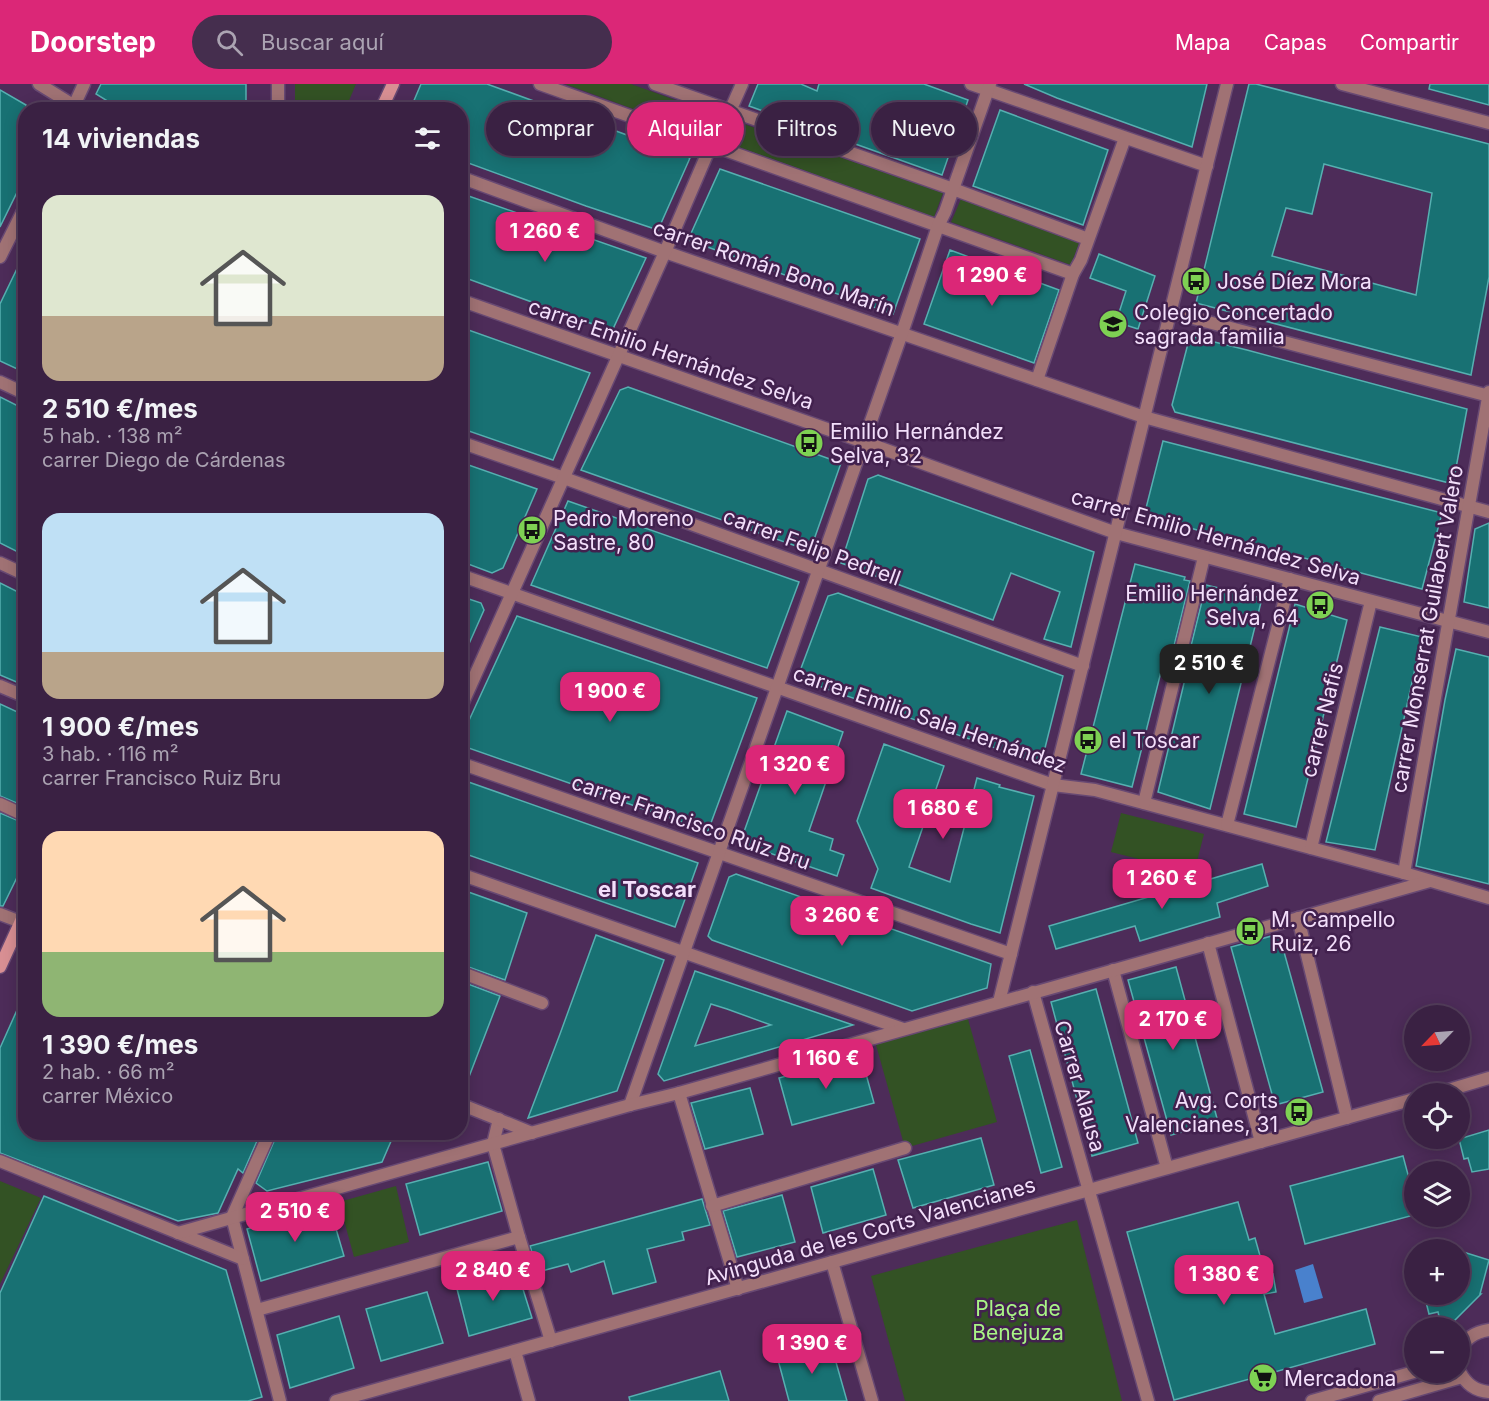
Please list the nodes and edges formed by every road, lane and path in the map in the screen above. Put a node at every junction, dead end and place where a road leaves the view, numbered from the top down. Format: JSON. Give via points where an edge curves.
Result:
{"nodes":[{"id":1,"x":39,"y":84,"type":"edge"},
{"id":2,"x":84,"y":84,"type":"edge"},
{"id":3,"x":278,"y":84,"type":"edge"},
{"id":4,"x":393,"y":84,"type":"edge"},
{"id":5,"x":540,"y":84,"type":"edge"},
{"id":6,"x":655,"y":84,"type":"edge"},
{"id":7,"x":742,"y":84,"type":"edge"},
{"id":8,"x":971,"y":84,"type":"edge"},
{"id":9,"x":1227,"y":84,"type":"edge"},
{"id":10,"x":1341,"y":84,"type":"edge"},
{"id":11,"x":989,"y":87,"type":"edge"},
{"id":12,"x":67,"y":102,"type":"edge"},
{"id":13,"x":78,"y":102,"type":"edge"},
{"id":14,"x":278,"y":102,"type":"edge"},
{"id":15,"x":385,"y":102,"type":"edge"},
{"id":16,"x":705,"y":102,"type":"edge"},
{"id":17,"x":734,"y":102,"type":"edge"},
{"id":18,"x":627,"y":115,"type":"edge"},
{"id":19,"x":744,"y":116,"type":"edge"},
{"id":20,"x":1489,"y":123,"type":"edge"},
{"id":21,"x":1125,"y":138,"type":"junction"},
{"id":22,"x":706,"y":156,"type":"edge"},
{"id":23,"x":742,"y":156,"type":"edge"},
{"id":24,"x":1207,"y":166,"type":"junction"},
{"id":25,"x":468,"y":180,"type":"edge"},
{"id":26,"x":953,"y":189,"type":"junction"},
{"id":27,"x":18,"y":221,"type":"edge"},
{"id":28,"x":0,"y":226,"type":"edge"},
{"id":29,"x":938,"y":226,"type":"junction"},
{"id":30,"x":12,"y":233,"type":"junction"},
{"id":31,"x":1088,"y":239,"type":"junction"},
{"id":32,"x":665,"y":252,"type":"junction"},
{"id":33,"x":0,"y":257,"type":"edge"},
{"id":34,"x":1073,"y":274,"type":"junction"},
{"id":35,"x":468,"y":303,"type":"edge"},
{"id":36,"x":1170,"y":312,"type":"junction"},
{"id":37,"x":902,"y":333,"type":"junction"},
{"id":38,"x":619,"y":356,"type":"junction"},
{"id":39,"x":1037,"y":380,"type":"junction"},
{"id":40,"x":0,"y":382,"type":"edge"},
{"id":41,"x":18,"y":390,"type":"edge"},
{"id":42,"x":1489,"y":395,"type":"edge"},
{"id":43,"x":1144,"y":417,"type":"junction"},
{"id":44,"x":864,"y":442,"type":"junction"},
{"id":45,"x":468,"y":445,"type":"edge"},
{"id":46,"x":564,"y":478,"type":"junction"},
{"id":47,"x":1469,"y":506,"type":"junction"},
{"id":48,"x":1489,"y":512,"type":"edge"},
{"id":49,"x":1116,"y":533,"type":"junction"},
{"id":50,"x":1204,"y":556,"type":"junction"},
{"id":51,"x":0,"y":563,"type":"edge"},
{"id":52,"x":819,"y":570,"type":"junction"},
{"id":53,"x":18,"y":572,"type":"edge"},
{"id":54,"x":468,"y":578,"type":"edge"},
{"id":55,"x":1290,"y":579,"type":"junction"},
{"id":56,"x":512,"y":593,"type":"junction"},
{"id":57,"x":1371,"y":601,"type":"junction"},
{"id":58,"x":1449,"y":621,"type":"junction"},
{"id":59,"x":1489,"y":632,"type":"edge"},
{"id":60,"x":1083,"y":666,"type":"junction"},
{"id":61,"x":0,"y":686,"type":"edge"},
{"id":62,"x":778,"y":687,"type":"junction"},
{"id":63,"x":468,"y":691,"type":"edge"},
{"id":64,"x":18,"y":694,"type":"edge"},
{"id":65,"x":468,"y":766,"type":"edge"},
{"id":66,"x":1053,"y":785,"type":"junction"},
{"id":67,"x":1144,"y":803,"type":"junction"},
{"id":68,"x":0,"y":804,"type":"edge"},
{"id":69,"x":18,"y":812,"type":"edge"},
{"id":70,"x":1227,"y":825,"type":"junction"},
{"id":71,"x":1311,"y":848,"type":"junction"},
{"id":72,"x":719,"y":852,"type":"junction"},
{"id":73,"x":1390,"y":870,"type":"junction"},
{"id":74,"x":1404,"y":873,"type":"junction"},
{"id":75,"x":468,"y":877,"type":"edge"},
{"id":76,"x":1430,"y":881,"type":"junction"},
{"id":77,"x":1382,"y":894,"type":"junction"},
{"id":78,"x":1489,"y":897,"type":"edge"},
{"id":79,"x":0,"y":914,"type":"edge"},
{"id":80,"x":1298,"y":918,"type":"junction"},
{"id":81,"x":18,"y":921,"type":"edge"},
{"id":82,"x":18,"y":933,"type":"edge"},
{"id":83,"x":1208,"y":943,"type":"junction"},
{"id":84,"x":684,"y":952,"type":"junction"},
{"id":85,"x":1011,"y":954,"type":"junction"},
{"id":86,"x":0,"y":967,"type":"edge"},
{"id":87,"x":1113,"y":970,"type":"junction"},
{"id":88,"x":468,"y":975,"type":"edge"},
{"id":89,"x":1033,"y":992,"type":"junction"},
{"id":90,"x":999,"y":1002,"type":"junction"},
{"id":91,"x":542,"y":1003,"type":"dead end"},
{"id":92,"x":903,"y":1029,"type":"junction"},
{"id":93,"x":1489,"y":1078,"type":"edge"},
{"id":94,"x":1470,"y":1084,"type":"edge"},
{"id":95,"x":679,"y":1093,"type":"junction"},
{"id":96,"x":1404,"y":1102,"type":"edge"},
{"id":97,"x":630,"y":1106,"type":"junction"},
{"id":98,"x":468,"y":1107,"type":"edge"},
{"id":99,"x":1347,"y":1118,"type":"junction"},
{"id":100,"x":499,"y":1119,"type":"junction"},
{"id":101,"x":532,"y":1133,"type":"junction"},
{"id":102,"x":266,"y":1140,"type":"edge"},
{"id":103,"x":1261,"y":1142,"type":"junction"},
{"id":104,"x":493,"y":1144,"type":"junction"},
{"id":105,"x":905,"y":1148,"type":"dead end"},
{"id":106,"x":0,"y":1161,"type":"edge"},
{"id":107,"x":1167,"y":1168,"type":"junction"},
{"id":108,"x":1089,"y":1190,"type":"junction"},
{"id":109,"x":712,"y":1206,"type":"junction"},
{"id":110,"x":232,"y":1217,"type":"junction"},
{"id":111,"x":178,"y":1233,"type":"junction"},
{"id":112,"x":519,"y":1237,"type":"junction"},
{"id":113,"x":243,"y":1258,"type":"junction"},
{"id":114,"x":832,"y":1262,"type":"junction"},
{"id":115,"x":738,"y":1289,"type":"junction"},
{"id":116,"x":257,"y":1310,"type":"junction"},
{"id":117,"x":1489,"y":1330,"type":"edge"},
{"id":118,"x":1470,"y":1337,"type":"edge"},
{"id":119,"x":551,"y":1341,"type":"junction"},
{"id":120,"x":515,"y":1351,"type":"junction"},
{"id":121,"x":1404,"y":1375,"type":"edge"},
{"id":122,"x":1434,"y":1383,"type":"edge"},
{"id":123,"x":1468,"y":1383,"type":"edge"},
{"id":124,"x":1483,"y":1395,"type":"edge"},
{"id":125,"x":280,"y":1401,"type":"edge"},
{"id":126,"x":336,"y":1401,"type":"edge"},
{"id":127,"x":529,"y":1401,"type":"edge"},
{"id":128,"x":872,"y":1401,"type":"edge"},
{"id":129,"x":1148,"y":1401,"type":"edge"},
{"id":130,"x":1312,"y":1401,"type":"edge"},
{"id":131,"x":1379,"y":1401,"type":"edge"}],
"edges":[{"from":1,"to":12,"type":"street"},
{"from":2,"to":13,"type":"street"},
{"from":3,"to":14,"type":"street"},
{"from":4,"to":15,"type":"main road"},
{"from":5,"to":18,"type":"street"},
{"from":6,"to":16,"type":"street"},
{"from":7,"to":17,"type":"street"},
{"from":8,"to":11,"type":"street"},
{"from":9,"to":24,"type":"street"},
{"from":10,"to":20,"type":"street"},
{"from":11,"to":21,"type":"street"},
{"from":11,"to":26,"type":"street"},
{"from":19,"to":26,"type":"street"},
{"from":21,"to":24,"type":"street"},
{"from":21,"to":31,"type":"street"},
{"from":22,"to":32,"type":"street"},
{"from":23,"to":29,"type":"street"},
{"from":24,"to":36,"type":"street"},
{"from":25,"to":32,"type":"street","name":"carrer Román Bono Marín"},
{"from":26,"to":29,"type":"street"},
{"from":26,"to":31,"type":"street"},
{"from":27,"to":30,"type":"street"},
{"from":28,"to":30,"type":"street"},
{"from":29,"to":34,"type":"street"},
{"from":29,"to":37,"type":"street"},
{"from":30,"to":33,"type":"street"},
{"from":31,"to":34,"type":"street"},
{"from":32,"to":37,"type":"street","name":"carrer Román Bono Marín"},
{"from":32,"to":38,"type":"street"},
{"from":34,"to":39,"type":"street"},
{"from":35,"to":38,"type":"street","name":"carrer Emilio Hernández Selva"},
{"from":36,"to":42,"type":"street"},
{"from":36,"to":43,"type":"street"},
{"from":37,"to":39,"type":"street","name":"carrer Román Bono Marín"},
{"from":37,"to":44,"type":"street"},
{"from":38,"to":44,"type":"street","name":"carrer Emilio Hernández Selva"},
{"from":38,"to":46,"type":"street"},
{"from":39,"to":43,"type":"street","name":"carrer Román Bono Marín"},
{"from":40,"to":41,"type":"street"},
{"from":42,"to":47,"type":"street","name":"carrer Monserrat Guilabert Valero"},
{"from":43,"to":47,"type":"street","name":"carrer Román Bono Marín"},
{"from":43,"to":49,"type":"street"},
{"from":44,"to":49,"type":"street","name":"carrer Emilio Hernández Selva"},
{"from":44,"to":52,"type":"street"},
{"from":45,"to":46,"type":"street","name":"carrer Felip Pedrell"},
{"from":46,"to":52,"type":"street","name":"carrer Felip Pedrell"},
{"from":46,"to":56,"type":"street"},
{"from":47,"to":48,"type":"street","name":"carrer Román Bono Marín"},
{"from":47,"to":58,"type":"street","name":"carrer Monserrat Guilabert Valero"},
{"from":49,"to":50,"type":"street","name":"carrer Emilio Hernández Selva"},
{"from":49,"to":60,"type":"street"},
{"from":50,"to":55,"type":"street","name":"carrer Emilio Hernández Selva"},
{"from":50,"to":67,"type":"street"},
{"from":51,"to":53,"type":"street"},
{"from":52,"to":60,"type":"street","name":"carrer Felip Pedrell"},
{"from":52,"to":62,"type":"street"},
{"from":54,"to":56,"type":"street","name":"carrer Emilio Sala Hernández"},
{"from":55,"to":57,"type":"street","name":"carrer Emilio Hernández Selva"},
{"from":55,"to":70,"type":"street"},
{"from":56,"to":62,"type":"street","name":"carrer Emilio Sala Hernández"},
{"from":56,"to":63,"type":"street"},
{"from":57,"to":58,"type":"street","name":"carrer Emilio Hernández Selva"},
{"from":57,"to":71,"type":"street","name":"carrer Nafis"},
{"from":58,"to":59,"type":"street","name":"carrer Emilio Hernández Selva"},
{"from":58,"to":74,"type":"street","name":"carrer Monserrat Guilabert Valero"},
{"from":60,"to":66,"type":"street"},
{"from":61,"to":64,"type":"street"},
{"from":62,"to":66,"type":"street","name":"carrer Emilio Sala Hernández"},
{"from":62,"to":72,"type":"street"},
{"from":65,"to":72,"type":"street","name":"carrer Francisco Ruiz Bru"},
{"from":66,"to":67,"type":"street","name":"carrer Emilio Sala Hernández","via":[[1095,790]]},
{"from":66,"to":85,"type":"street"},
{"from":67,"to":70,"type":"street","name":"carrer Emilio Sala Hernández"},
{"from":68,"to":69,"type":"street"},
{"from":70,"to":71,"type":"street","name":"carrer Emilio Sala Hernández"},
{"from":71,"to":73,"type":"street","name":"carrer Emilio Sala Hernández"},
{"from":72,"to":84,"type":"street"},
{"from":72,"to":85,"type":"street","name":"carrer Francisco Ruiz Bru"},
{"from":73,"to":74,"type":"street","name":"carrer Emilio Sala Hernández"},
{"from":73,"to":77,"type":"street","via":[[1390,885]]},
{"from":74,"to":76,"type":"street","name":"carrer Emilio Sala Hernández"},
{"from":75,"to":84,"type":"street"},
{"from":76,"to":77,"type":"street"},
{"from":76,"to":78,"type":"street","name":"carrer Emilio Sala Hernández"},
{"from":77,"to":80,"type":"street"},
{"from":79,"to":81,"type":"street"},
{"from":80,"to":83,"type":"street"},
{"from":80,"to":99,"type":"street"},
{"from":82,"to":86,"type":"main road"},
{"from":83,"to":87,"type":"street"},
{"from":83,"to":103,"type":"street"},
{"from":84,"to":92,"type":"street"},
{"from":84,"to":97,"type":"street"},
{"from":85,"to":90,"type":"street"},
{"from":87,"to":89,"type":"street"},
{"from":87,"to":107,"type":"street"},
{"from":88,"to":91,"type":"street"},
{"from":89,"to":90,"type":"street"},
{"from":89,"to":108,"type":"street","name":"Carrer Alausa"},
{"from":90,"to":92,"type":"street"},
{"from":92,"to":95,"type":"street"},
{"from":93,"to":94,"type":"street"},
{"from":95,"to":97,"type":"street"},
{"from":95,"to":109,"type":"street"},
{"from":96,"to":99,"type":"street","name":"Avinguda de les Corts Valencianes"},
{"from":97,"to":101,"type":"street"},
{"from":98,"to":100,"type":"street"},
{"from":99,"to":103,"type":"street","name":"Avinguda de les Corts Valencianes"},
{"from":100,"to":101,"type":"street"},
{"from":100,"to":104,"type":"street"},
{"from":101,"to":104,"type":"street"},
{"from":102,"to":110,"type":"street"},
{"from":103,"to":107,"type":"street","name":"Avinguda de les Corts Valencianes"},
{"from":104,"to":110,"type":"street"},
{"from":104,"to":112,"type":"street"},
{"from":105,"to":109,"type":"street"},
{"from":106,"to":111,"type":"street"},
{"from":107,"to":108,"type":"street","name":"Avinguda de les Corts Valencianes"},
{"from":108,"to":114,"type":"street","name":"Avinguda de les Corts Valencianes"},
{"from":108,"to":129,"type":"street","name":"Carrer Alausa"},
{"from":109,"to":115,"type":"street"},
{"from":110,"to":111,"type":"street"},
{"from":110,"to":113,"type":"street"},
{"from":111,"to":113,"type":"street"},
{"from":112,"to":116,"type":"street"},
{"from":112,"to":119,"type":"street"},
{"from":113,"to":116,"type":"street"},
{"from":114,"to":115,"type":"street","name":"Avinguda de les Corts Valencianes"},
{"from":114,"to":128,"type":"street"},
{"from":115,"to":119,"type":"street","name":"Avinguda de les Corts Valencianes"},
{"from":116,"to":125,"type":"street"},
{"from":117,"to":118,"type":"street"},
{"from":119,"to":120,"type":"street","name":"Avinguda de les Corts Valencianes"},
{"from":120,"to":126,"type":"street","name":"Avinguda de les Corts Valencianes"},
{"from":120,"to":127,"type":"street"},
{"from":121,"to":130,"type":"street"},
{"from":122,"to":131,"type":"street"},
{"from":123,"to":124,"type":"street"}]}
